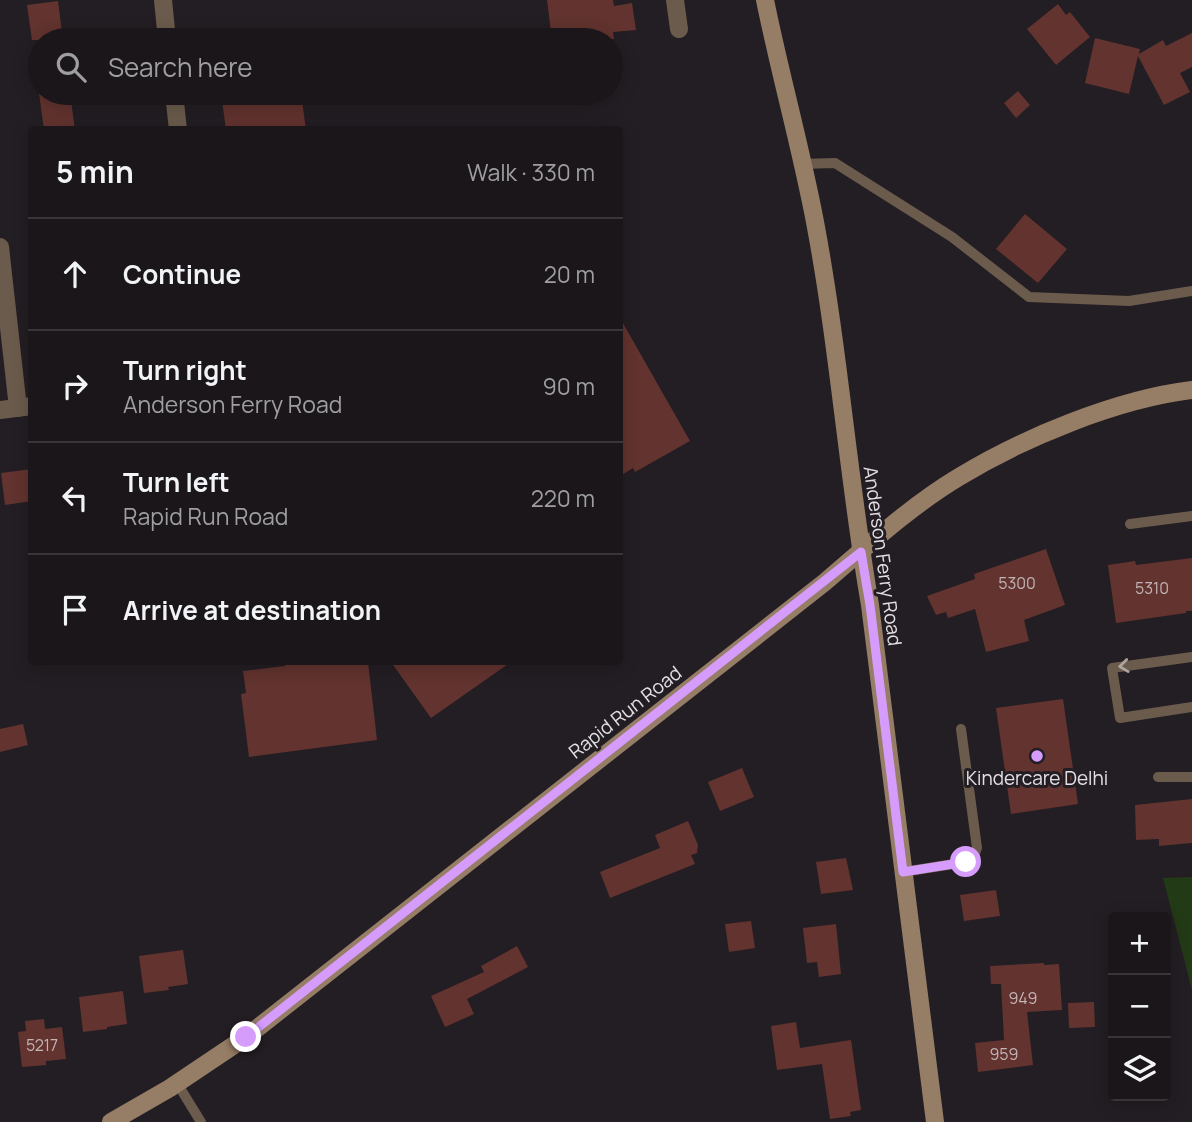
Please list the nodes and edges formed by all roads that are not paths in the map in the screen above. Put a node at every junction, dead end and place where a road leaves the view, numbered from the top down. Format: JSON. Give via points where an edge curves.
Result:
{"nodes":[{"id":1,"x":163,"y":0,"type":"edge"},
{"id":2,"x":675,"y":0,"type":"edge"},
{"id":3,"x":765,"y":0,"type":"edge"},
{"id":4,"x":166,"y":28,"type":"edge"},
{"id":5,"x":679,"y":29,"type":"dead end"},
{"id":6,"x":175,"y":105,"type":"edge"},
{"id":7,"x":178,"y":126,"type":"edge"},
{"id":8,"x":801,"y":164,"type":"junction"},
{"id":9,"x":0,"y":247,"type":"edge"},
{"id":10,"x":1192,"y":291,"type":"edge"},
{"id":11,"x":1192,"y":390,"type":"edge"},
{"id":12,"x":25,"y":407,"type":"edge"},
{"id":13,"x":0,"y":410,"type":"edge"},
{"id":14,"x":1192,"y":516,"type":"edge"},
{"id":15,"x":1130,"y":524,"type":"dead end"},
{"id":16,"x":861,"y":552,"type":"junction"},
{"id":17,"x":1192,"y":657,"type":"edge"},
{"id":18,"x":1192,"y":708,"type":"edge"},
{"id":19,"x":961,"y":729,"type":"dead end"},
{"id":20,"x":1192,"y":776,"type":"edge"},
{"id":21,"x":1158,"y":777,"type":"dead end"},
{"id":22,"x":903,"y":872,"type":"junction"},
{"id":23,"x":177,"y":1083,"type":"junction"},
{"id":24,"x":111,"y":1122,"type":"edge"},
{"id":25,"x":201,"y":1122,"type":"edge"},
{"id":26,"x":935,"y":1122,"type":"edge"}],
"edges":[{"from":1,"to":4,"type":"street"},
{"from":2,"to":5,"type":"street"},
{"from":3,"to":8,"type":"street","name":"Anderson Ferry Road"},
{"from":6,"to":7,"type":"street"},
{"from":8,"to":10,"type":"lane","via":[[835,163],[953,237],[1029,298],[1129,301]]},
{"from":8,"to":16,"type":"street","name":"Anderson Ferry Road","via":[[834,339]]},
{"from":9,"to":12,"type":"street"},
{"from":11,"to":16,"type":"street","name":"Rapid Run Road","via":[[1078,420],[1016,447],[957,477]]},
{"from":12,"to":13,"type":"street"},
{"from":14,"to":15,"type":"lane"},
{"from":16,"to":22,"type":"street","name":"Anderson Ferry Road"},
{"from":16,"to":23,"type":"street","name":"Rapid Run Road","via":[[290,1003]]},
{"from":17,"to":18,"type":"lane","one_way":true,"via":[[1112,668],[1120,718]]},
{"from":19,"to":22,"type":"lane","via":[[974,856],[966,862]]},
{"from":20,"to":21,"type":"lane"},
{"from":22,"to":26,"type":"street","name":"Anderson Ferry Road"},
{"from":23,"to":24,"type":"street","name":"Rapid Run Road"},
{"from":23,"to":25,"type":"lane"}]}
